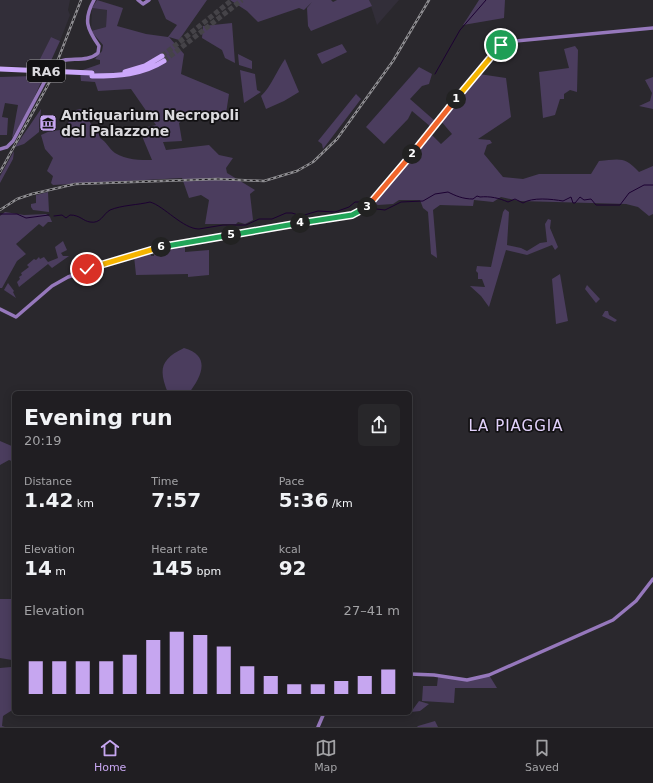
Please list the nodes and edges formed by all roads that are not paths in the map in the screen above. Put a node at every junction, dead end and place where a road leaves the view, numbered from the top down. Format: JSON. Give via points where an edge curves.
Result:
{"nodes":[{"id":1,"x":94,"y":0,"type":"edge"},
{"id":2,"x":138,"y":0,"type":"edge"},
{"id":3,"x":149,"y":0,"type":"edge"},
{"id":4,"x":653,"y":28,"type":"edge"},
{"id":5,"x":163,"y":59,"type":"tunnel mouth"},
{"id":6,"x":0,"y":70,"type":"edge"},
{"id":7,"x":0,"y":149,"type":"edge"},
{"id":8,"x":0,"y":309,"type":"edge"},
{"id":9,"x":653,"y":579,"type":"edge"},
{"id":10,"x":412,"y":674,"type":"edge"},
{"id":11,"x":323,"y":715,"type":"edge"},
{"id":12,"x":318,"y":727,"type":"edge"}],
"edges":[{"from":1,"to":7,"type":"street","via":[[88,14],[88,29],[99,46],[98,53],[54,64],[13,142]]},
{"from":2,"to":3,"type":"street","via":[[144,4]]},
{"from":4,"to":8,"type":"street","via":[[505,42],[365,210],[352,215],[151,249],[70,276],[52,286],[16,317]]},
{"from":5,"to":6,"type":"highway","number":"RA6","bridge":true,"via":[[147,70],[134,74],[92,75]]},
{"from":9,"to":10,"type":"street","via":[[636,601],[613,620],[489,674],[467,680]]},
{"from":11,"to":12,"type":"street"}]}
